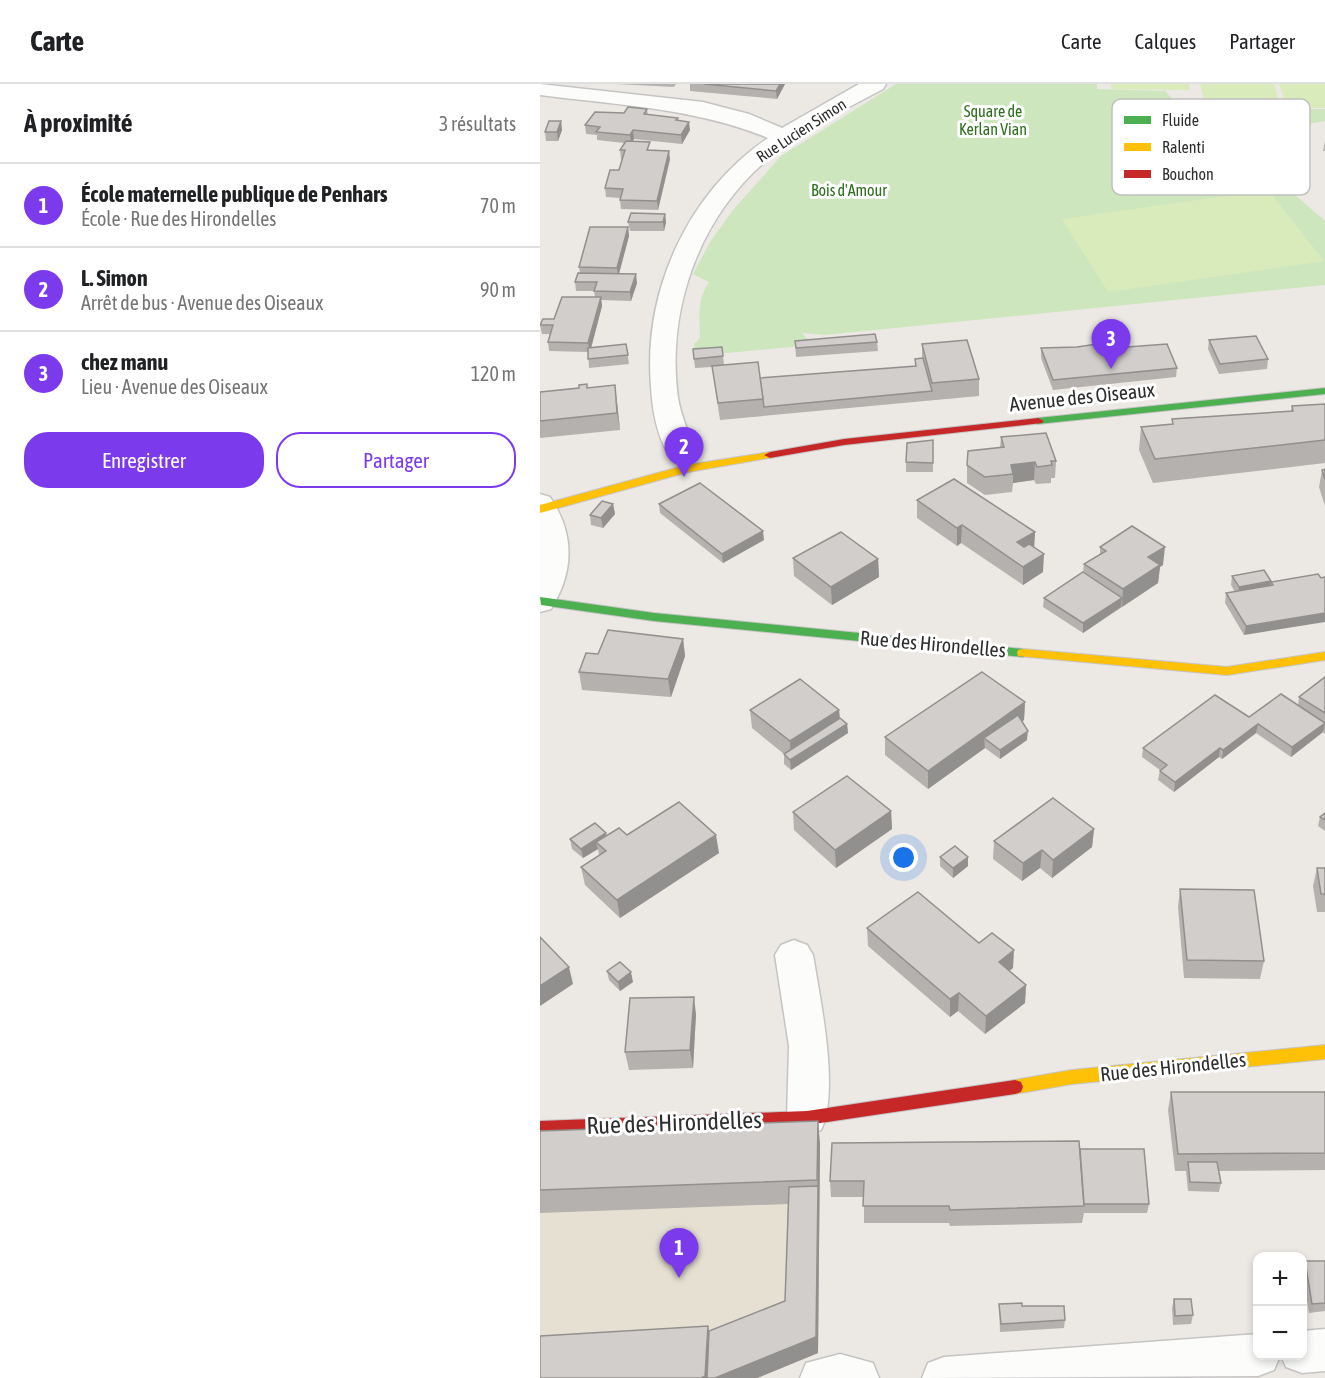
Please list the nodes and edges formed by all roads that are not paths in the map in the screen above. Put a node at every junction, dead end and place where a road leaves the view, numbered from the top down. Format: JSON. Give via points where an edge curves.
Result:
{"nodes":[{"id":1,"x":875,"y":84,"type":"edge"},
{"id":2,"x":540,"y":89,"type":"edge"},
{"id":3,"x":785,"y":136,"type":"junction"},
{"id":4,"x":1325,"y":391,"type":"edge"},
{"id":5,"x":844,"y":442,"type":"junction"},
{"id":6,"x":752,"y":444,"type":"dead end"},
{"id":7,"x":680,"y":451,"type":"dead end"},
{"id":8,"x":543,"y":500,"type":"edge"},
{"id":9,"x":541,"y":602,"type":"edge"},
{"id":10,"x":1325,"y":656,"type":"edge"},
{"id":11,"x":794,"y":955,"type":"dead end"},
{"id":12,"x":1325,"y":1052,"type":"edge"},
{"id":13,"x":807,"y":1118,"type":"junction"},
{"id":14,"x":540,"y":1128,"type":"edge"},
{"id":15,"x":1325,"y":1350,"type":"edge"},
{"id":16,"x":1307,"y":1352,"type":"edge"},
{"id":17,"x":1253,"y":1355,"type":"edge"},
{"id":18,"x":822,"y":1378,"type":"edge"},
{"id":19,"x":857,"y":1378,"type":"edge"},
{"id":20,"x":944,"y":1378,"type":"edge"}],
"edges":[{"from":1,"to":3,"type":"street","name":"Rue Lucien Simon"},
{"from":2,"to":3,"type":"street","via":[[703,109]]},
{"from":3,"to":7,"type":"street","name":"Rue Lucien Simon","via":[[756,158],[723,193],[677,272],[661,342],[664,396]]},
{"from":4,"to":5,"type":"street","name":"Avenue des Oiseaux"},
{"from":5,"to":6,"type":"street","name":"Avenue des Oiseaux"},
{"from":5,"to":8,"type":"street","name":"Avenue des Oiseaux","via":[[687,469]]},
{"from":8,"to":9,"type":"street","via":[[556,559]]},
{"from":9,"to":10,"type":"street","name":"Rue des Hirondelles","via":[[654,617],[1188,669],[1227,671]]},
{"from":11,"to":13,"type":"street","via":[[808,1046]]},
{"from":12,"to":13,"type":"street","name":"Rue des Hirondelles","via":[[1072,1077]]},
{"from":13,"to":14,"type":"street","name":"Rue des Hirondelles"},
{"from":15,"to":16,"type":"street"},
{"from":17,"to":20,"type":"street"},
{"from":18,"to":19,"type":"street"}]}
